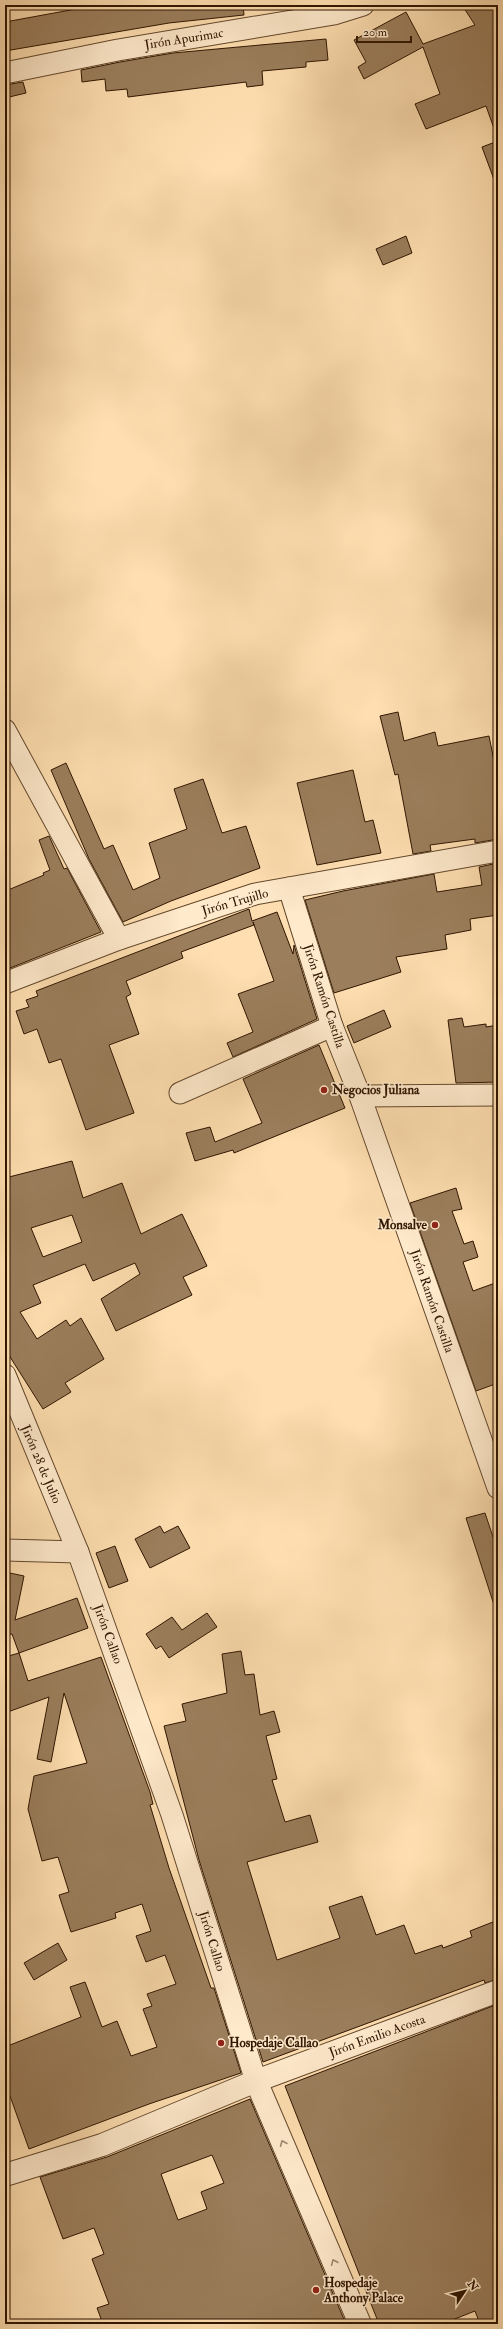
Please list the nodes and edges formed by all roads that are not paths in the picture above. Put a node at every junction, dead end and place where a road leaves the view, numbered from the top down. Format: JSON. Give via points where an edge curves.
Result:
{"nodes":[{"id":1,"x":362,"y":5,"type":"edge"},
{"id":2,"x":5,"y":73,"type":"edge"},
{"id":3,"x":5,"y":730,"type":"edge"},
{"id":4,"x":498,"y":851,"type":"edge"},
{"id":5,"x":289,"y":888,"type":"junction"},
{"id":6,"x":119,"y":938,"type":"junction"},
{"id":7,"x":5,"y":983,"type":"edge"},
{"id":8,"x":332,"y":1026,"type":"junction"},
{"id":9,"x":180,"y":1093,"type":"dead end"},
{"id":10,"x":498,"y":1095,"type":"edge"},
{"id":11,"x":360,"y":1096,"type":"junction"},
{"id":12,"x":5,"y":1375,"type":"edge"},
{"id":13,"x":498,"y":1488,"type":"edge"},
{"id":14,"x":5,"y":1550,"type":"edge"},
{"id":15,"x":78,"y":1552,"type":"junction"},
{"id":16,"x":498,"y":1991,"type":"edge"},
{"id":17,"x":256,"y":2081,"type":"junction"},
{"id":18,"x":5,"y":2175,"type":"edge"},
{"id":19,"x":360,"y":2324,"type":"edge"}],
"edges":[{"from":1,"to":2,"type":"street","name":"Jirón Apurimac","via":[[334,14],[118,50]]},
{"from":3,"to":6,"type":"street"},
{"from":4,"to":5,"type":"street","name":"Jirón Trujillo"},
{"from":5,"to":6,"type":"street","name":"Jirón Trujillo","via":[[255,894]]},
{"from":5,"to":8,"type":"street","name":"Jirón Ramón Castilla"},
{"from":6,"to":7,"type":"street","name":"Jirón Trujillo"},
{"from":8,"to":9,"type":"street"},
{"from":8,"to":11,"type":"street","name":"Jirón Ramón Castilla"},
{"from":10,"to":11,"type":"street"},
{"from":11,"to":13,"type":"street","name":"Jirón Ramón Castilla"},
{"from":12,"to":15,"type":"street","name":"Jirón 28 de Julio"},
{"from":14,"to":15,"type":"street"},
{"from":15,"to":17,"type":"street","name":"Jirón Callao","via":[[172,1815]]},
{"from":16,"to":17,"type":"street","name":"Jirón Emilio Acosta"},
{"from":17,"to":18,"type":"street","name":"Jirón Emilio Acosta","via":[[102,2145]]},
{"from":19,"to":17,"type":"street","name":"Jirón Callao","one_way":true}]}
